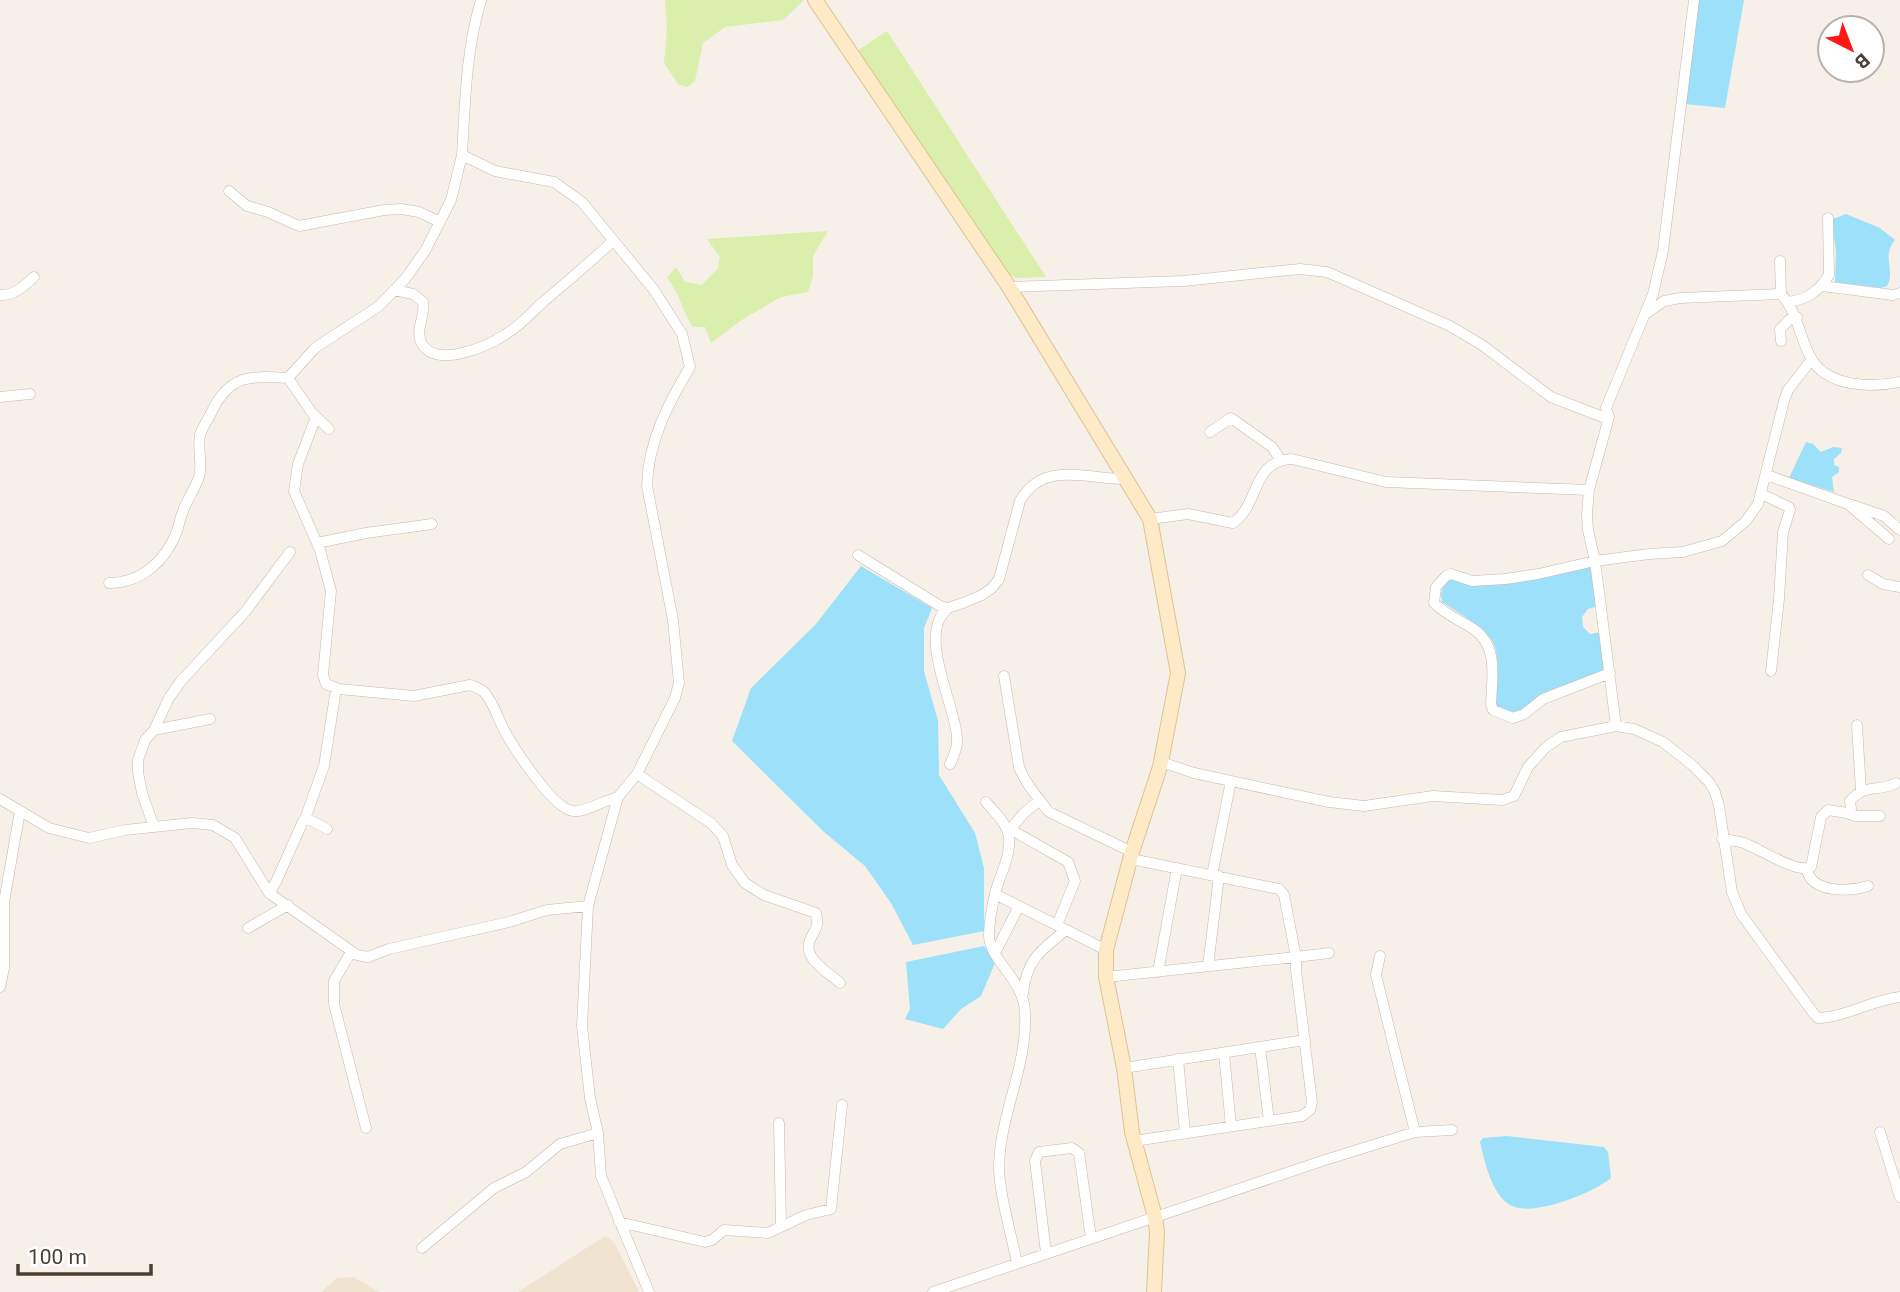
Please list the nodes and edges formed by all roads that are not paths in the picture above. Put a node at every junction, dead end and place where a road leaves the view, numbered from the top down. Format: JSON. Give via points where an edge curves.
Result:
{"nodes":[{"id":1,"x":481,"y":0,"type":"edge"},
{"id":2,"x":815,"y":0,"type":"edge"},
{"id":3,"x":1693,"y":0,"type":"edge"},
{"id":4,"x":462,"y":155,"type":"junction"},
{"id":5,"x":229,"y":191,"type":"dead end"},
{"id":6,"x":1828,"y":218,"type":"dead end"},
{"id":7,"x":440,"y":222,"type":"junction"},
{"id":8,"x":613,"y":241,"type":"junction"},
{"id":9,"x":1780,"y":261,"type":"dead end"},
{"id":10,"x":34,"y":277,"type":"dead end"},
{"id":11,"x":1822,"y":286,"type":"junction"},
{"id":12,"x":1009,"y":287,"type":"junction"},
{"id":13,"x":394,"y":290,"type":"junction"},
{"id":14,"x":1900,"y":293,"type":"edge"},
{"id":15,"x":0,"y":295,"type":"edge"},
{"id":16,"x":1784,"y":298,"type":"junction"},
{"id":17,"x":1644,"y":315,"type":"junction"},
{"id":18,"x":1797,"y":317,"type":"junction"},
{"id":19,"x":1781,"y":341,"type":"dead end"},
{"id":20,"x":1812,"y":359,"type":"junction"},
{"id":21,"x":288,"y":378,"type":"junction"},
{"id":22,"x":1900,"y":382,"type":"edge"},
{"id":23,"x":30,"y":394,"type":"dead end"},
{"id":24,"x":0,"y":397,"type":"edge"},
{"id":25,"x":316,"y":417,"type":"junction"},
{"id":26,"x":1608,"y":419,"type":"junction"},
{"id":27,"x":329,"y":429,"type":"dead end"},
{"id":28,"x":1210,"y":432,"type":"dead end"},
{"id":29,"x":1280,"y":459,"type":"junction"},
{"id":30,"x":1767,"y":475,"type":"junction"},
{"id":31,"x":1127,"y":479,"type":"junction"},
{"id":32,"x":1590,"y":490,"type":"junction"},
{"id":33,"x":1761,"y":494,"type":"junction"},
{"id":34,"x":1848,"y":504,"type":"junction"},
{"id":35,"x":1150,"y":519,"type":"junction"},
{"id":36,"x":432,"y":524,"type":"dead end"},
{"id":37,"x":1900,"y":530,"type":"edge"},
{"id":38,"x":1889,"y":539,"type":"dead end"},
{"id":39,"x":317,"y":543,"type":"junction"},
{"id":40,"x":290,"y":552,"type":"dead end"},
{"id":41,"x":858,"y":555,"type":"dead end"},
{"id":42,"x":1595,"y":561,"type":"junction"},
{"id":43,"x":1868,"y":575,"type":"dead end"},
{"id":44,"x":109,"y":583,"type":"dead end"},
{"id":45,"x":1900,"y":587,"type":"edge"},
{"id":46,"x":948,"y":608,"type":"junction"},
{"id":47,"x":1771,"y":671,"type":"dead end"},
{"id":48,"x":1610,"y":673,"type":"junction"},
{"id":49,"x":1004,"y":676,"type":"dead end"},
{"id":50,"x":336,"y":689,"type":"junction"},
{"id":51,"x":210,"y":719,"type":"dead end"},
{"id":52,"x":1857,"y":725,"type":"dead end"},
{"id":53,"x":1616,"y":726,"type":"junction"},
{"id":54,"x":155,"y":730,"type":"junction"},
{"id":55,"x":1161,"y":762,"type":"junction"},
{"id":56,"x":950,"y":764,"type":"dead end"},
{"id":57,"x":638,"y":774,"type":"junction"},
{"id":58,"x":1231,"y":781,"type":"junction"},
{"id":59,"x":1896,"y":783,"type":"dead end"},
{"id":60,"x":1861,"y":791,"type":"junction"},
{"id":61,"x":618,"y":797,"type":"junction"},
{"id":62,"x":0,"y":799,"type":"edge"},
{"id":63,"x":1040,"y":800,"type":"junction"},
{"id":64,"x":986,"y":802,"type":"dead end"},
{"id":65,"x":20,"y":811,"type":"junction"},
{"id":66,"x":1847,"y":813,"type":"junction"},
{"id":67,"x":1880,"y":816,"type":"dead end"},
{"id":68,"x":305,"y":819,"type":"junction"},
{"id":69,"x":154,"y":827,"type":"junction"},
{"id":70,"x":327,"y":829,"type":"dead end"},
{"id":71,"x":1009,"y":830,"type":"junction"},
{"id":72,"x":1722,"y":839,"type":"junction"},
{"id":73,"x":1132,"y":856,"type":"junction"},
{"id":74,"x":1177,"y":868,"type":"junction"},
{"id":75,"x":1807,"y":870,"type":"junction"},
{"id":76,"x":1215,"y":876,"type":"junction"},
{"id":77,"x":1868,"y":886,"type":"dead end"},
{"id":78,"x":269,"y":893,"type":"junction"},
{"id":79,"x":995,"y":894,"type":"junction"},
{"id":80,"x":288,"y":905,"type":"junction"},
{"id":81,"x":588,"y":906,"type":"junction"},
{"id":82,"x":1019,"y":906,"type":"junction"},
{"id":83,"x":248,"y":928,"type":"dead end"},
{"id":84,"x":1062,"y":928,"type":"junction"},
{"id":85,"x":1106,"y":950,"type":"junction"},
{"id":86,"x":351,"y":952,"type":"junction"},
{"id":87,"x":995,"y":953,"type":"junction"},
{"id":88,"x":1329,"y":953,"type":"dead end"},
{"id":89,"x":1380,"y":956,"type":"dead end"},
{"id":90,"x":1296,"y":957,"type":"junction"},
{"id":91,"x":1208,"y":966,"type":"junction"},
{"id":92,"x":1158,"y":972,"type":"junction"},
{"id":93,"x":1107,"y":977,"type":"junction"},
{"id":94,"x":840,"y":983,"type":"dead end"},
{"id":95,"x":0,"y":987,"type":"edge"},
{"id":96,"x":1900,"y":997,"type":"edge"},
{"id":97,"x":1023,"y":998,"type":"junction"},
{"id":98,"x":1305,"y":1041,"type":"junction"},
{"id":99,"x":1260,"y":1047,"type":"junction"},
{"id":100,"x":1224,"y":1053,"type":"junction"},
{"id":101,"x":1178,"y":1059,"type":"junction"},
{"id":102,"x":1124,"y":1068,"type":"junction"},
{"id":103,"x":842,"y":1105,"type":"dead end"},
{"id":104,"x":1269,"y":1121,"type":"junction"},
{"id":105,"x":779,"y":1123,"type":"dead end"},
{"id":106,"x":1231,"y":1126,"type":"junction"},
{"id":107,"x":366,"y":1128,"type":"dead end"},
{"id":108,"x":1452,"y":1130,"type":"dead end"},
{"id":109,"x":1185,"y":1132,"type":"junction"},
{"id":110,"x":1415,"y":1132,"type":"junction"},
{"id":111,"x":1880,"y":1132,"type":"dead end"},
{"id":112,"x":598,"y":1133,"type":"junction"},
{"id":113,"x":1134,"y":1142,"type":"junction"},
{"id":114,"x":1900,"y":1197,"type":"edge"},
{"id":115,"x":1155,"y":1217,"type":"junction"},
{"id":116,"x":619,"y":1222,"type":"junction"},
{"id":117,"x":781,"y":1225,"type":"junction"},
{"id":118,"x":1091,"y":1238,"type":"junction"},
{"id":119,"x":422,"y":1248,"type":"dead end"},
{"id":120,"x":1046,"y":1253,"type":"junction"},
{"id":121,"x":1017,"y":1263,"type":"junction"},
{"id":122,"x":649,"y":1292,"type":"edge"},
{"id":123,"x":933,"y":1292,"type":"edge"},
{"id":124,"x":1154,"y":1292,"type":"edge"}],
"edges":[{"from":1,"to":4,"type":"street","via":[[467,71]]},
{"from":2,"to":12,"type":"street"},
{"from":3,"to":17,"type":"street","via":[[1663,251]]},
{"from":4,"to":7,"type":"street","via":[[451,200]]},
{"from":4,"to":8,"type":"street","via":[[495,171],[554,182],[582,202]]},
{"from":5,"to":7,"type":"street","via":[[247,206],[299,226],[402,209]]},
{"from":6,"to":11,"type":"street","via":[[1830,267]]},
{"from":7,"to":13,"type":"street","via":[[425,251]]},
{"from":8,"to":13,"type":"street","via":[[509,333],[462,353],[441,356],[426,350],[418,331],[423,302],[413,294]]},
{"from":8,"to":57,"type":"street","via":[[654,290],[682,334],[690,367],[670,401],[648,465],[647,486],[673,620],[679,683]]},
{"from":9,"to":16,"type":"street"},
{"from":10,"to":15,"type":"street","via":[[21,289]]},
{"from":11,"to":14,"type":"street"},
{"from":11,"to":16,"type":"street","via":[[1804,300]]},
{"from":12,"to":26,"type":"street","via":[[1182,281],[1300,268],[1327,272],[1450,326],[1551,397]]},
{"from":12,"to":31,"type":"street"},
{"from":13,"to":21,"type":"street","via":[[379,306],[315,348]]},
{"from":16,"to":17,"type":"street","via":[[1680,298],[1664,301]]},
{"from":16,"to":18,"type":"street"},
{"from":17,"to":26,"type":"street","via":[[1606,408]]},
{"from":18,"to":19,"type":"street","via":[[1780,329]]},
{"from":18,"to":20,"type":"street"},
{"from":20,"to":22,"type":"street","via":[[1822,371],[1848,383]]},
{"from":20,"to":30,"type":"street","via":[[1788,390]]},
{"from":21,"to":25,"type":"street"},
{"from":21,"to":44,"type":"street","via":[[257,376],[227,387],[200,435],[199,478],[169,547],[151,569],[124,583]]},
{"from":23,"to":24,"type":"street"},
{"from":25,"to":27,"type":"street"},
{"from":25,"to":39,"type":"street","via":[[293,491]]},
{"from":26,"to":32,"type":"street"},
{"from":28,"to":29,"type":"street","via":[[1231,418],[1272,447]]},
{"from":29,"to":32,"type":"street","via":[[1386,482]]},
{"from":29,"to":35,"type":"street","via":[[1270,464],[1233,523],[1188,514]]},
{"from":30,"to":33,"type":"street"},
{"from":30,"to":34,"type":"street"},
{"from":31,"to":35,"type":"street"},
{"from":31,"to":46,"type":"street","via":[[1060,473],[1026,490],[999,579],[982,596]]},
{"from":32,"to":42,"type":"street","via":[[1588,530]]},
{"from":33,"to":42,"type":"street","via":[[1746,522],[1722,541],[1683,552]]},
{"from":33,"to":47,"type":"street","via":[[1790,510],[1783,532]]},
{"from":34,"to":37,"type":"street","via":[[1884,516]]},
{"from":34,"to":38,"type":"street"},
{"from":35,"to":55,"type":"street","via":[[1178,673]]},
{"from":36,"to":39,"type":"street"},
{"from":39,"to":50,"type":"street","via":[[331,599],[324,680]]},
{"from":40,"to":54,"type":"street","via":[[246,612],[181,681]]},
{"from":41,"to":46,"type":"street"},
{"from":42,"to":48,"type":"street"},
{"from":42,"to":48,"type":"street","via":[[1505,579],[1472,581],[1451,574],[1440,581],[1433,599],[1439,608],[1478,632],[1490,648],[1491,704],[1506,717],[1524,714],[1543,699]]},
{"from":43,"to":45,"type":"street"},
{"from":46,"to":56,"type":"street","via":[[938,623],[936,654],[956,726],[958,742]]},
{"from":48,"to":53,"type":"street"},
{"from":49,"to":63,"type":"street","via":[[1019,767]]},
{"from":50,"to":61,"type":"street","via":[[414,696],[470,685],[478,688],[528,765],[563,808],[576,811]]},
{"from":50,"to":68,"type":"street","via":[[324,766]]},
{"from":51,"to":54,"type":"street"},
{"from":52,"to":60,"type":"street"},
{"from":53,"to":58,"type":"street","via":[[1561,737],[1528,767],[1514,796],[1502,800],[1433,796],[1364,806]]},
{"from":53,"to":72,"type":"street","via":[[1663,742],[1709,782],[1719,806]]},
{"from":54,"to":69,"type":"street","via":[[145,740],[138,760],[142,793]]},
{"from":55,"to":58,"type":"street"},
{"from":55,"to":73,"type":"street"},
{"from":57,"to":61,"type":"street"},
{"from":57,"to":94,"type":"street","via":[[711,823],[723,836],[732,865],[745,883],[764,895],[816,913],[818,924],[808,951]]},
{"from":58,"to":76,"type":"street"},
{"from":59,"to":60,"type":"street"},
{"from":60,"to":66,"type":"street","via":[[1850,801]]},
{"from":61,"to":81,"type":"street"},
{"from":62,"to":65,"type":"street"},
{"from":63,"to":71,"type":"street"},
{"from":63,"to":73,"type":"street","via":[[1049,812]]},
{"from":64,"to":71,"type":"street"},
{"from":65,"to":69,"type":"street","via":[[49,828],[89,838]]},
{"from":65,"to":95,"type":"street","via":[[4,902]]},
{"from":66,"to":67,"type":"street"},
{"from":66,"to":75,"type":"street","via":[[1828,810],[1821,817]]},
{"from":68,"to":70,"type":"street"},
{"from":68,"to":78,"type":"street"},
{"from":69,"to":78,"type":"street","via":[[192,823],[222,830],[235,838]]},
{"from":71,"to":79,"type":"street","via":[[1008,851]]},
{"from":71,"to":84,"type":"street","via":[[1068,863],[1075,881]]},
{"from":72,"to":75,"type":"street","via":[[1742,842]]},
{"from":72,"to":96,"type":"street","via":[[1741,914],[1818,1018]]},
{"from":73,"to":74,"type":"street"},
{"from":73,"to":85,"type":"street"},
{"from":74,"to":76,"type":"street"},
{"from":74,"to":92,"type":"street"},
{"from":75,"to":77,"type":"street","via":[[1809,878],[1831,888],[1846,891]]},
{"from":76,"to":90,"type":"street","via":[[1282,891]]},
{"from":76,"to":91,"type":"street"},
{"from":78,"to":80,"type":"street"},
{"from":79,"to":82,"type":"street"},
{"from":79,"to":87,"type":"street","via":[[989,939]]},
{"from":80,"to":83,"type":"street"},
{"from":80,"to":86,"type":"street"},
{"from":81,"to":86,"type":"street","via":[[535,913],[369,957]]},
{"from":81,"to":112,"type":"street","via":[[582,1026]]},
{"from":82,"to":84,"type":"street"},
{"from":82,"to":87,"type":"street"},
{"from":84,"to":85,"type":"street"},
{"from":84,"to":97,"type":"street","via":[[1029,965]]},
{"from":85,"to":93,"type":"street"},
{"from":86,"to":107,"type":"street","via":[[334,981],[334,1004]]},
{"from":87,"to":97,"type":"street"},
{"from":88,"to":90,"type":"street"},
{"from":89,"to":110,"type":"street","via":[[1376,975]]},
{"from":90,"to":91,"type":"street"},
{"from":90,"to":98,"type":"street"},
{"from":91,"to":92,"type":"street"},
{"from":92,"to":93,"type":"street"},
{"from":93,"to":102,"type":"street"},
{"from":97,"to":121,"type":"street","via":[[1024,1040],[998,1167]]},
{"from":98,"to":99,"type":"street"},
{"from":98,"to":104,"type":"street","via":[[1310,1110],[1302,1116]]},
{"from":99,"to":100,"type":"street"},
{"from":99,"to":104,"type":"street"},
{"from":100,"to":101,"type":"street"},
{"from":100,"to":106,"type":"street"},
{"from":101,"to":102,"type":"street"},
{"from":101,"to":109,"type":"street"},
{"from":102,"to":113,"type":"street"},
{"from":103,"to":117,"type":"street","via":[[831,1209]]},
{"from":104,"to":106,"type":"street"},
{"from":105,"to":117,"type":"street"},
{"from":106,"to":109,"type":"street"},
{"from":108,"to":110,"type":"street"},
{"from":109,"to":113,"type":"street"},
{"from":110,"to":115,"type":"street"},
{"from":111,"to":114,"type":"street"},
{"from":112,"to":116,"type":"street","via":[[601,1176]]},
{"from":112,"to":119,"type":"street","via":[[560,1144],[526,1172],[494,1188]]},
{"from":113,"to":115,"type":"street"},
{"from":115,"to":118,"type":"street"},
{"from":115,"to":124,"type":"street"},
{"from":116,"to":117,"type":"street","via":[[705,1242],[724,1230],[762,1234]]},
{"from":116,"to":122,"type":"street"},
{"from":118,"to":120,"type":"street"},
{"from":118,"to":120,"type":"street","via":[[1079,1153],[1072,1148],[1039,1152],[1035,1161]]},
{"from":120,"to":121,"type":"street"},
{"from":121,"to":123,"type":"street"}]}
